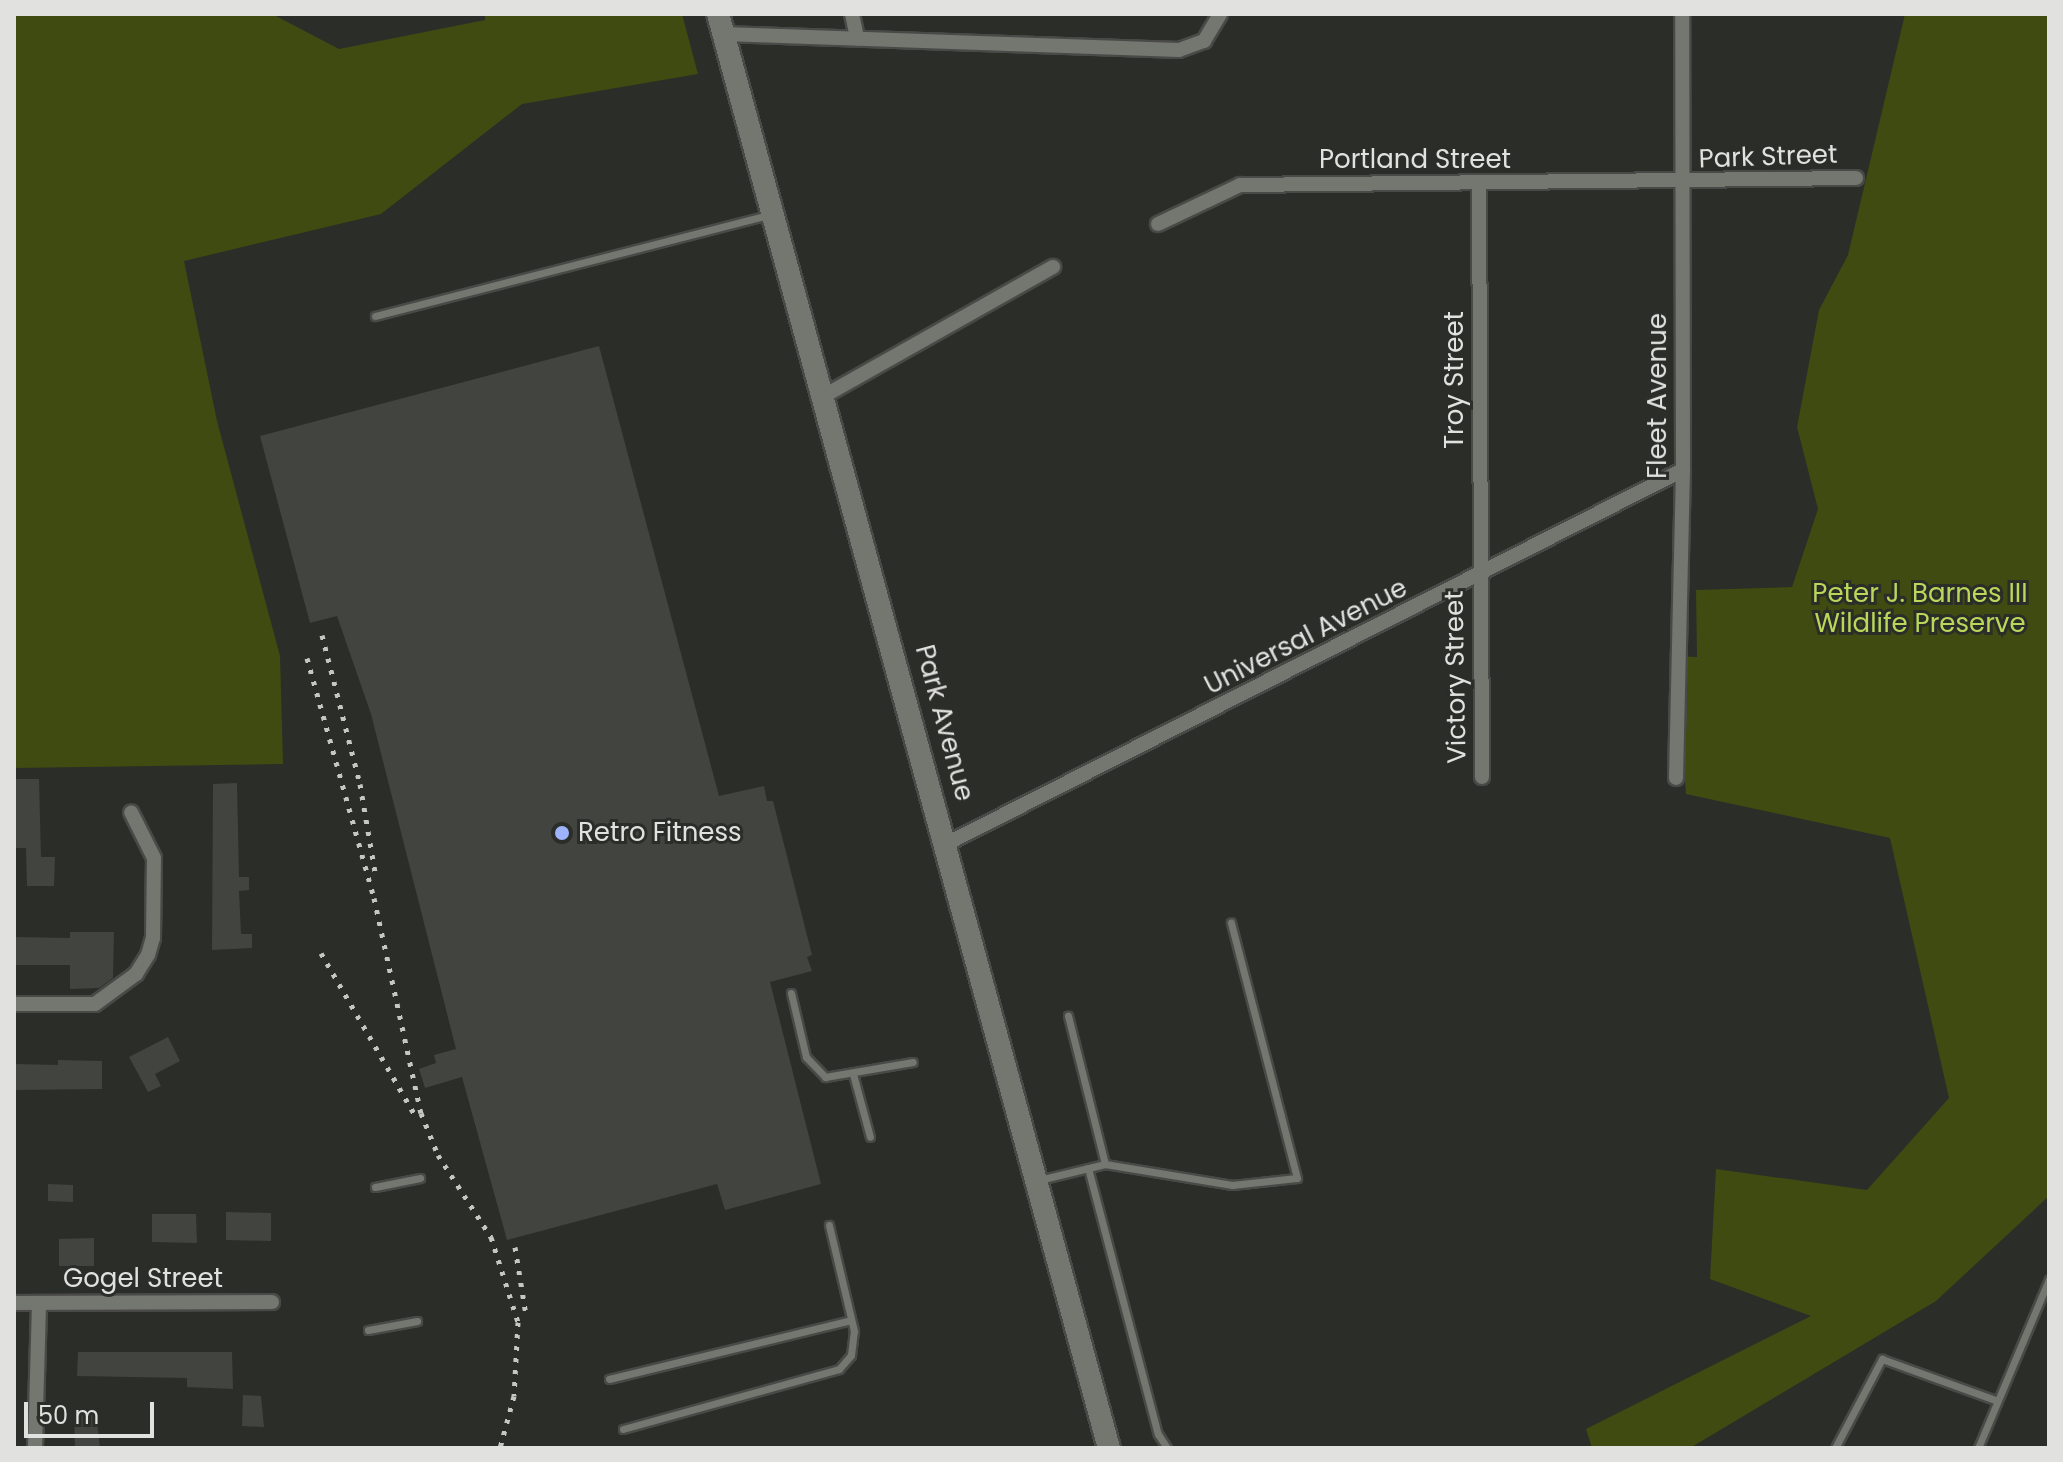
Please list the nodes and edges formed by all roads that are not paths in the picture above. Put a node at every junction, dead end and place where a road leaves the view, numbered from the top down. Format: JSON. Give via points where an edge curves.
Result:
{"nodes":[{"id":1,"x":852,"y":14,"type":"edge"},
{"id":2,"x":1220,"y":14,"type":"edge"},
{"id":3,"x":1682,"y":14,"type":"edge"},
{"id":4,"x":721,"y":24,"type":"edge"},
{"id":5,"x":857,"y":38,"type":"junction"},
{"id":6,"x":1856,"y":178,"type":"dead end"},
{"id":7,"x":1479,"y":183,"type":"junction"},
{"id":8,"x":1681,"y":183,"type":"junction"},
{"id":9,"x":775,"y":213,"type":"junction"},
{"id":10,"x":1158,"y":224,"type":"dead end"},
{"id":11,"x":1053,"y":267,"type":"dead end"},
{"id":12,"x":375,"y":316,"type":"dead end"},
{"id":13,"x":824,"y":396,"type":"junction"},
{"id":14,"x":1683,"y":470,"type":"junction"},
{"id":15,"x":1478,"y":577,"type":"junction"},
{"id":16,"x":1482,"y":777,"type":"dead end"},
{"id":17,"x":1676,"y":778,"type":"dead end"},
{"id":18,"x":131,"y":812,"type":"dead end"},
{"id":19,"x":948,"y":843,"type":"junction"},
{"id":20,"x":1231,"y":922,"type":"dead end"},
{"id":21,"x":791,"y":993,"type":"dead end"},
{"id":22,"x":14,"y":1004,"type":"edge"},
{"id":23,"x":1068,"y":1016,"type":"dead end"},
{"id":24,"x":913,"y":1062,"type":"dead end"},
{"id":25,"x":853,"y":1074,"type":"junction"},
{"id":26,"x":870,"y":1137,"type":"dead end"},
{"id":27,"x":1105,"y":1164,"type":"junction"},
{"id":28,"x":1088,"y":1168,"type":"junction"},
{"id":29,"x":420,"y":1178,"type":"dead end"},
{"id":30,"x":1037,"y":1181,"type":"junction"},
{"id":31,"x":375,"y":1187,"type":"dead end"},
{"id":32,"x":829,"y":1225,"type":"dead end"},
{"id":33,"x":2049,"y":1279,"type":"edge"},
{"id":34,"x":272,"y":1302,"type":"dead end"},
{"id":35,"x":14,"y":1303,"type":"edge"},
{"id":36,"x":39,"y":1303,"type":"junction"},
{"id":37,"x":851,"y":1320,"type":"junction"},
{"id":38,"x":417,"y":1321,"type":"dead end"},
{"id":39,"x":368,"y":1330,"type":"dead end"},
{"id":40,"x":609,"y":1379,"type":"dead end"},
{"id":41,"x":1995,"y":1400,"type":"junction"},
{"id":42,"x":623,"y":1429,"type":"dead end"},
{"id":43,"x":35,"y":1448,"type":"edge"},
{"id":44,"x":1109,"y":1448,"type":"edge"},
{"id":45,"x":1167,"y":1448,"type":"edge"},
{"id":46,"x":1835,"y":1448,"type":"edge"},
{"id":47,"x":1978,"y":1448,"type":"edge"}],
"edges":[{"from":1,"to":5,"type":"street"},
{"from":2,"to":5,"type":"street","via":[[1204,41],[1179,50]]},
{"from":3,"to":8,"type":"street","name":"Fleet Avenue"},
{"from":4,"to":5,"type":"street"},
{"from":4,"to":9,"type":"street","name":"Park Avenue"},
{"from":6,"to":8,"type":"street","name":"Park Street"},
{"from":7,"to":8,"type":"street","name":"Portland Street"},
{"from":7,"to":10,"type":"street","name":"Portland Street","via":[[1240,185]]},
{"from":7,"to":15,"type":"street","name":"Troy Street"},
{"from":8,"to":14,"type":"street","name":"Fleet Avenue"},
{"from":9,"to":12,"type":"lane"},
{"from":9,"to":13,"type":"street","name":"Park Avenue"},
{"from":11,"to":13,"type":"street"},
{"from":13,"to":19,"type":"street","name":"Park Avenue"},
{"from":14,"to":15,"type":"street","name":"Universal Avenue"},
{"from":14,"to":17,"type":"street","name":"Fleet Avenue"},
{"from":15,"to":16,"type":"street","name":"Victory Street"},
{"from":15,"to":19,"type":"street","name":"Universal Avenue"},
{"from":18,"to":22,"type":"street","via":[[154,858],[148,955],[136,974],[95,1004]]},
{"from":19,"to":30,"type":"street","name":"Park Avenue"},
{"from":20,"to":27,"type":"lane","via":[[1297,1178],[1232,1185]]},
{"from":21,"to":25,"type":"lane","via":[[813,1068],[825,1077]]},
{"from":23,"to":27,"type":"lane"},
{"from":24,"to":25,"type":"lane"},
{"from":25,"to":26,"type":"lane"},
{"from":27,"to":28,"type":"lane"},
{"from":28,"to":30,"type":"lane"},
{"from":28,"to":45,"type":"lane","via":[[1158,1434]]},
{"from":29,"to":31,"type":"lane"},
{"from":30,"to":44,"type":"street","name":"Park Avenue"},
{"from":32,"to":37,"type":"lane"},
{"from":33,"to":41,"type":"lane"},
{"from":34,"to":36,"type":"street","name":"Gogel Street"},
{"from":35,"to":36,"type":"street","name":"Gogel Street"},
{"from":36,"to":43,"type":"street"},
{"from":37,"to":40,"type":"lane"},
{"from":37,"to":42,"type":"lane","via":[[851,1355],[839,1369]]},
{"from":38,"to":39,"type":"lane"},
{"from":41,"to":46,"type":"lane","via":[[1882,1359]]},
{"from":41,"to":47,"type":"lane"}]}
